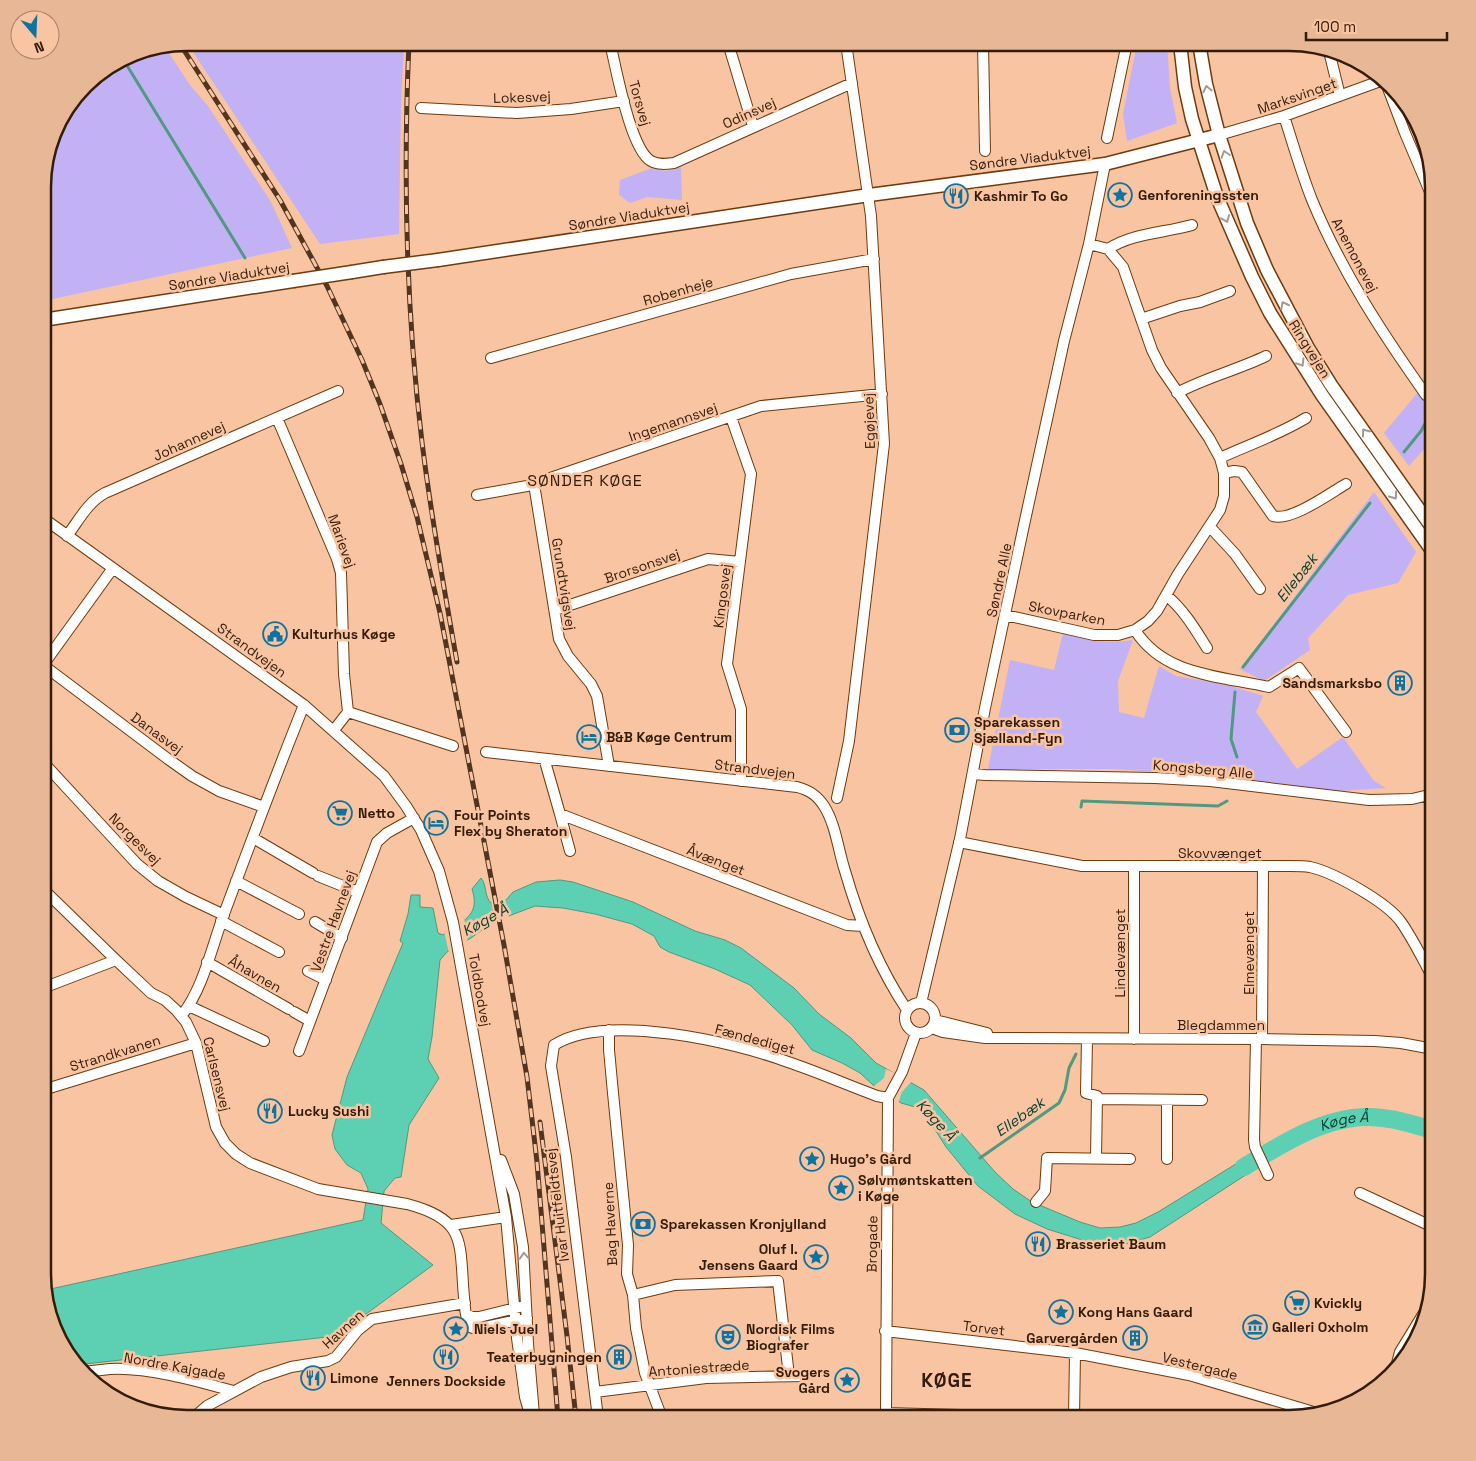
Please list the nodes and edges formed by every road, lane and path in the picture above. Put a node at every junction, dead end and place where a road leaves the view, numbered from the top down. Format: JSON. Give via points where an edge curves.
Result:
{"nodes":[{"id":1,"x":612,"y":52,"type":"edge"},
{"id":2,"x":731,"y":52,"type":"edge"},
{"id":3,"x":847,"y":52,"type":"edge"},
{"id":4,"x":983,"y":52,"type":"edge"},
{"id":5,"x":1125,"y":52,"type":"edge"},
{"id":6,"x":1181,"y":52,"type":"edge"},
{"id":7,"x":1200,"y":52,"type":"edge"},
{"id":8,"x":1331,"y":58,"type":"edge"},
{"id":9,"x":852,"y":83,"type":"junction"},
{"id":10,"x":1376,"y":83,"type":"edge"},
{"id":11,"x":1340,"y":96,"type":"junction"},
{"id":12,"x":1392,"y":99,"type":"edge"},
{"id":13,"x":624,"y":101,"type":"junction"},
{"id":14,"x":421,"y":108,"type":"dead end"},
{"id":15,"x":1284,"y":116,"type":"junction"},
{"id":16,"x":753,"y":126,"type":"junction"},
{"id":17,"x":1219,"y":135,"type":"junction"},
{"id":18,"x":1107,"y":138,"type":"dead end"},
{"id":19,"x":1198,"y":140,"type":"junction"},
{"id":20,"x":985,"y":151,"type":"dead end"},
{"id":21,"x":657,"y":164,"type":"joint"},
{"id":22,"x":1105,"y":164,"type":"junction"},
{"id":23,"x":1424,"y":177,"type":"edge"},
{"id":24,"x":869,"y":195,"type":"junction"},
{"id":25,"x":1192,"y":225,"type":"dead end"},
{"id":26,"x":1089,"y":244,"type":"junction"},
{"id":27,"x":1108,"y":249,"type":"junction"},
{"id":28,"x":874,"y":259,"type":"junction"},
{"id":29,"x":1230,"y":290,"type":"dead end"},
{"id":30,"x":52,"y":319,"type":"edge"},
{"id":31,"x":1141,"y":319,"type":"junction"},
{"id":32,"x":1266,"y":356,"type":"dead end"},
{"id":33,"x":491,"y":358,"type":"dead end"},
{"id":34,"x":338,"y":391,"type":"dead end"},
{"id":35,"x":1177,"y":393,"type":"junction"},
{"id":36,"x":882,"y":394,"type":"junction"},
{"id":37,"x":1425,"y":394,"type":"edge"},
{"id":38,"x":731,"y":417,"type":"junction"},
{"id":39,"x":277,"y":418,"type":"junction"},
{"id":40,"x":1306,"y":418,"type":"dead end"},
{"id":41,"x":1220,"y":458,"type":"junction"},
{"id":42,"x":1224,"y":473,"type":"junction"},
{"id":43,"x":534,"y":484,"type":"junction"},
{"id":44,"x":1346,"y":484,"type":"dead end"},
{"id":45,"x":478,"y":495,"type":"dead end"},
{"id":46,"x":1425,"y":516,"type":"edge"},
{"id":47,"x":52,"y":525,"type":"edge"},
{"id":48,"x":1210,"y":527,"type":"junction"},
{"id":49,"x":67,"y":536,"type":"junction"},
{"id":50,"x":1425,"y":539,"type":"edge"},
{"id":51,"x":740,"y":562,"type":"junction"},
{"id":52,"x":113,"y":568,"type":"junction"},
{"id":53,"x":1260,"y":589,"type":"dead end"},
{"id":54,"x":1166,"y":595,"type":"junction"},
{"id":55,"x":555,"y":610,"type":"junction"},
{"id":56,"x":1005,"y":615,"type":"junction"},
{"id":57,"x":1135,"y":630,"type":"junction"},
{"id":58,"x":1207,"y":648,"type":"dead end"},
{"id":59,"x":52,"y":653,"type":"edge"},
{"id":60,"x":52,"y":671,"type":"edge"},
{"id":61,"x":304,"y":705,"type":"junction"},
{"id":62,"x":348,"y":712,"type":"junction"},
{"id":63,"x":334,"y":730,"type":"junction"},
{"id":64,"x":1346,"y":732,"type":"dead end"},
{"id":65,"x":453,"y":746,"type":"dead end"},
{"id":66,"x":486,"y":752,"type":"dead end"},
{"id":67,"x":546,"y":760,"type":"junction"},
{"id":68,"x":609,"y":766,"type":"junction"},
{"id":69,"x":51,"y":771,"type":"edge"},
{"id":70,"x":973,"y":774,"type":"junction"},
{"id":71,"x":741,"y":781,"type":"junction"},
{"id":72,"x":1425,"y":796,"type":"edge"},
{"id":73,"x":838,"y":798,"type":"dead end"},
{"id":74,"x":264,"y":807,"type":"junction"},
{"id":75,"x":560,"y":814,"type":"junction"},
{"id":76,"x":414,"y":818,"type":"junction"},
{"id":77,"x":252,"y":838,"type":"junction"},
{"id":78,"x":959,"y":842,"type":"junction"},
{"id":79,"x":570,"y":851,"type":"dead end"},
{"id":80,"x":1263,"y":866,"type":"junction"},
{"id":81,"x":1134,"y":867,"type":"junction"},
{"id":82,"x":236,"y":881,"type":"junction"},
{"id":83,"x":358,"y":892,"type":"junction"},
{"id":84,"x":51,"y":897,"type":"edge"},
{"id":85,"x":299,"y":914,"type":"dead end"},
{"id":86,"x":222,"y":918,"type":"junction"},
{"id":87,"x":315,"y":922,"type":"dead end"},
{"id":88,"x":863,"y":926,"type":"junction"},
{"id":89,"x":342,"y":938,"type":"junction"},
{"id":90,"x":279,"y":952,"type":"dead end"},
{"id":91,"x":116,"y":960,"type":"junction"},
{"id":92,"x":207,"y":962,"type":"junction"},
{"id":93,"x":1425,"y":962,"type":"edge"},
{"id":94,"x":308,"y":971,"type":"dead end"},
{"id":95,"x":326,"y":980,"type":"junction"},
{"id":96,"x":51,"y":985,"type":"edge"},
{"id":97,"x":921,"y":1003,"type":"junction"},
{"id":98,"x":189,"y":1006,"type":"junction"},
{"id":99,"x":907,"y":1010,"type":"junction"},
{"id":100,"x":182,"y":1015,"type":"junction"},
{"id":101,"x":310,"y":1021,"type":"junction"},
{"id":102,"x":934,"y":1024,"type":"junction"},
{"id":103,"x":609,"y":1030,"type":"junction"},
{"id":104,"x":916,"y":1034,"type":"junction"},
{"id":105,"x":1087,"y":1039,"type":"junction"},
{"id":106,"x":1134,"y":1039,"type":"junction"},
{"id":107,"x":1259,"y":1039,"type":"junction"},
{"id":108,"x":264,"y":1041,"type":"dead end"},
{"id":109,"x":196,"y":1043,"type":"junction"},
{"id":110,"x":1425,"y":1048,"type":"edge"},
{"id":111,"x":299,"y":1051,"type":"dead end"},
{"id":112,"x":51,"y":1087,"type":"edge"},
{"id":113,"x":888,"y":1098,"type":"junction"},
{"id":114,"x":1097,"y":1099,"type":"junction"},
{"id":115,"x":1167,"y":1100,"type":"junction"},
{"id":116,"x":1202,"y":1100,"type":"dead end"},
{"id":117,"x":494,"y":1143,"type":"junction"},
{"id":118,"x":1096,"y":1158,"type":"junction"},
{"id":119,"x":1130,"y":1159,"type":"dead end"},
{"id":120,"x":1167,"y":1159,"type":"dead end"},
{"id":121,"x":1268,"y":1175,"type":"dead end"},
{"id":122,"x":1360,"y":1193,"type":"dead end"},
{"id":123,"x":1036,"y":1202,"type":"dead end"},
{"id":124,"x":506,"y":1217,"type":"junction"},
{"id":125,"x":1425,"y":1223,"type":"edge"},
{"id":126,"x":451,"y":1225,"type":"junction"},
{"id":127,"x":634,"y":1295,"type":"junction"},
{"id":128,"x":527,"y":1305,"type":"junction"},
{"id":129,"x":515,"y":1308,"type":"junction"},
{"id":130,"x":465,"y":1309,"type":"junction"},
{"id":131,"x":527,"y":1318,"type":"junction"},
{"id":132,"x":515,"y":1321,"type":"junction"},
{"id":133,"x":885,"y":1330,"type":"junction"},
{"id":134,"x":1409,"y":1337,"type":"edge"},
{"id":135,"x":1401,"y":1350,"type":"edge"},
{"id":136,"x":1076,"y":1353,"type":"junction"},
{"id":137,"x":93,"y":1371,"type":"edge"},
{"id":138,"x":789,"y":1376,"type":"junction"},
{"id":139,"x":805,"y":1376,"type":"dead end"},
{"id":140,"x":649,"y":1385,"type":"junction"},
{"id":141,"x":233,"y":1391,"type":"junction"},
{"id":142,"x":595,"y":1392,"type":"junction"},
{"id":143,"x":1302,"y":1409,"type":"edge"},
{"id":144,"x":202,"y":1410,"type":"edge"},
{"id":145,"x":529,"y":1410,"type":"edge"},
{"id":146,"x":532,"y":1410,"type":"edge"},
{"id":147,"x":597,"y":1410,"type":"edge"},
{"id":148,"x":659,"y":1410,"type":"edge"},
{"id":149,"x":885,"y":1410,"type":"edge"},
{"id":150,"x":1074,"y":1410,"type":"edge"}],
"edges":[{"from":1,"to":13,"type":"street","name":"Torsvej"},
{"from":2,"to":16,"type":"street"},
{"from":3,"to":9,"type":"street","name":"Egøjevej"},
{"from":4,"to":20,"type":"street"},
{"from":5,"to":18,"type":"street"},
{"from":6,"to":19,"type":"main road","name":"Ringvejen","via":[[1185,87]]},
{"from":17,"to":7,"type":"main road","name":"Ringvejen","one_way":true},
{"from":8,"to":11,"type":"street"},
{"from":9,"to":16,"type":"street","name":"Odinsvej"},
{"from":9,"to":24,"type":"street","name":"Egøjevej"},
{"from":10,"to":11,"type":"street","name":"Marksvinget"},
{"from":11,"to":15,"type":"street","name":"Marksvinget"},
{"from":12,"to":23,"type":"street"},
{"from":13,"to":14,"type":"street","name":"Lokesvej","via":[[517,113]]},
{"from":13,"to":21,"type":"street","name":"Torsvej","via":[[642,152]]},
{"from":15,"to":17,"type":"street","name":"Marksvinget"},
{"from":15,"to":37,"type":"street","name":"Anemonevej","via":[[1312,199],[1336,251],[1368,308]]},
{"from":16,"to":21,"type":"street","name":"Odinsvej","via":[[674,163]]},
{"from":17,"to":19,"type":"main road","name":"Søndre Viaduktvej"},
{"from":46,"to":17,"type":"main road","name":"Ringvejen","one_way":true,"via":[[1331,384],[1285,306],[1247,223]]},
{"from":19,"to":22,"type":"main road","name":"Søndre Viaduktvej"},
{"from":19,"to":50,"type":"main road","name":"Ringvejen","one_way":true,"via":[[1231,232],[1270,313],[1322,395]]},
{"from":22,"to":24,"type":"main road","name":"Søndre Viaduktvej"},
{"from":22,"to":26,"type":"street","name":"Søndre Alle"},
{"from":24,"to":28,"type":"street","name":"Egøjevej"},
{"from":24,"to":30,"type":"main road","name":"Søndre Viaduktvej","bridge":true},
{"from":25,"to":27,"type":"street","via":[[1132,238]]},
{"from":26,"to":27,"type":"street"},
{"from":26,"to":56,"type":"street","name":"Søndre Alle","via":[[1064,340]]},
{"from":27,"to":31,"type":"street","name":"Skovparken","via":[[1123,267]]},
{"from":28,"to":33,"type":"street","name":"Robenheje","via":[[791,274]]},
{"from":28,"to":36,"type":"street","name":"Egøjevej"},
{"from":29,"to":31,"type":"street"},
{"from":31,"to":35,"type":"street","name":"Skovparken","via":[[1152,350]]},
{"from":32,"to":35,"type":"street"},
{"from":34,"to":39,"type":"street","name":"Johannevej"},
{"from":35,"to":41,"type":"street","name":"Skovparken"},
{"from":36,"to":38,"type":"street","name":"Ingemannsvej","via":[[760,406]]},
{"from":36,"to":73,"type":"street","name":"Egøjevej","via":[[884,454],[849,741]]},
{"from":38,"to":43,"type":"street","name":"Ingemannsvej"},
{"from":38,"to":51,"type":"street","name":"Kingosvej","via":[[751,474]]},
{"from":39,"to":49,"type":"street","name":"Johannevej","via":[[96,498]]},
{"from":39,"to":62,"type":"street","name":"Marievej","via":[[341,572]]},
{"from":40,"to":41,"type":"street"},
{"from":41,"to":42,"type":"street","name":"Skovparken"},
{"from":42,"to":44,"type":"street","via":[[1242,472],[1277,518],[1308,507]]},
{"from":42,"to":48,"type":"street","name":"Skovparken","via":[[1222,503]]},
{"from":43,"to":45,"type":"street","name":"Ingemannsvej"},
{"from":43,"to":55,"type":"street","name":"Grundtvigsvej"},
{"from":47,"to":49,"type":"street","name":"Strandvejen"},
{"from":48,"to":53,"type":"street","via":[[1235,554]]},
{"from":48,"to":54,"type":"street","name":"Skovparken"},
{"from":49,"to":52,"type":"street","name":"Strandvejen"},
{"from":51,"to":55,"type":"street","name":"Brorsonsvej","via":[[708,558]]},
{"from":51,"to":71,"type":"street","name":"Kingosvej","via":[[727,664],[741,709]]},
{"from":52,"to":59,"type":"street"},
{"from":52,"to":61,"type":"street","name":"Strandvejen"},
{"from":54,"to":57,"type":"street","name":"Skovparken","via":[[1157,611]]},
{"from":54,"to":58,"type":"street","via":[[1186,614]]},
{"from":55,"to":68,"type":"street","name":"Grundtvigsvej","via":[[559,639],[597,696]]},
{"from":56,"to":57,"type":"street","name":"Skovparken","via":[[1094,634],[1118,635]]},
{"from":56,"to":70,"type":"street","name":"Søndre Alle"},
{"from":57,"to":64,"type":"street","via":[[1150,650],[1165,661],[1216,676],[1269,687],[1299,668]]},
{"from":60,"to":74,"type":"street","name":"Danasvej","via":[[192,776],[219,791]]},
{"from":61,"to":63,"type":"street","name":"Strandvejen"},
{"from":61,"to":74,"type":"street"},
{"from":62,"to":63,"type":"street"},
{"from":62,"to":65,"type":"street"},
{"from":63,"to":76,"type":"street","name":"Toldbodvej","via":[[384,776]]},
{"from":66,"to":67,"type":"street","name":"Strandvejen"},
{"from":67,"to":68,"type":"street","name":"Strandvejen"},
{"from":67,"to":75,"type":"street"},
{"from":68,"to":71,"type":"street","name":"Strandvejen"},
{"from":69,"to":86,"type":"street","name":"Norgesvej","via":[[136,864],[158,881]]},
{"from":70,"to":72,"type":"street","name":"Kongsberg Alle","via":[[1183,779],[1369,800]]},
{"from":70,"to":78,"type":"street","name":"Søndre Alle"},
{"from":71,"to":88,"type":"street","name":"Strandvejen","via":[[808,790],[821,801],[830,816]]},
{"from":74,"to":77,"type":"street"},
{"from":75,"to":79,"type":"street"},
{"from":75,"to":88,"type":"street","name":"Åvænget","via":[[847,925]]},
{"from":76,"to":83,"type":"street","name":"Vestre Havnevej","via":[[377,842]]},
{"from":76,"to":117,"type":"street","name":"Toldbodvej","via":[[439,871],[453,922]]},
{"from":77,"to":82,"type":"street"},
{"from":77,"to":83,"type":"street","via":[[316,874]]},
{"from":78,"to":81,"type":"street","name":"Skovvænget","via":[[1066,864]]},
{"from":78,"to":97,"type":"street","name":"Søndre Alle"},
{"from":80,"to":81,"type":"street","name":"Skovvænget"},
{"from":80,"to":93,"type":"street","name":"Skovvænget","via":[[1310,867],[1377,899],[1401,921]]},
{"from":80,"to":107,"type":"street","name":"Elmevænget"},
{"from":81,"to":106,"type":"street","name":"Lindevænget"},
{"from":82,"to":85,"type":"street"},
{"from":82,"to":86,"type":"street"},
{"from":83,"to":89,"type":"street","name":"Vestre Havnevej"},
{"from":84,"to":91,"type":"street"},
{"from":86,"to":90,"type":"street"},
{"from":86,"to":92,"type":"street"},
{"from":87,"to":89,"type":"street"},
{"from":88,"to":99,"type":"street","name":"Strandvejen"},
{"from":89,"to":95,"type":"street","name":"Vestre Havnevej"},
{"from":91,"to":96,"type":"street"},
{"from":91,"to":100,"type":"street","via":[[151,993]]},
{"from":92,"to":98,"type":"street"},
{"from":92,"to":101,"type":"street","name":"Åhavnen"},
{"from":94,"to":95,"type":"street"},
{"from":95,"to":101,"type":"street","name":"Vestre Havnevej"},
{"from":97,"to":99,"type":"street"},
{"from":97,"to":102,"type":"street","via":[[933,1011]]},
{"from":98,"to":100,"type":"street"},
{"from":98,"to":108,"type":"street"},
{"from":99,"to":104,"type":"street","via":[[905,1024]]},
{"from":100,"to":109,"type":"street","name":"Carlsensvej"},
{"from":101,"to":111,"type":"street","name":"Vestre Havnevej"},
{"from":102,"to":104,"type":"street","via":[[925,1033]]},
{"from":102,"to":105,"type":"street","name":"Blegdammen","via":[[1007,1038]]},
{"from":103,"to":113,"type":"street","name":"Fændediget","via":[[661,1033],[750,1050]]},
{"from":103,"to":127,"type":"street","name":"Bag Haverne","via":[[628,1245],[626,1274]]},
{"from":103,"to":142,"type":"street","name":"Ivar Huitfeldtsvej","via":[[592,1032],[554,1045],[551,1066],[566,1157]]},
{"from":104,"to":113,"type":"street","name":"Brogade"},
{"from":105,"to":106,"type":"street","name":"Blegdammen"},
{"from":105,"to":114,"type":"street","via":[[1086,1093],[1097,1096]]},
{"from":106,"to":107,"type":"street","name":"Blegdammen"},
{"from":107,"to":110,"type":"street","name":"Blegdammen","via":[[1385,1042]]},
{"from":107,"to":121,"type":"street","name":"Elmevænget","via":[[1255,1147]]},
{"from":109,"to":112,"type":"street","name":"Strandkvanen"},
{"from":109,"to":126,"type":"street","name":"Carlsensvej","via":[[216,1127],[236,1154],[250,1163],[318,1188],[420,1208]]},
{"from":113,"to":133,"type":"street","name":"Brogade"},
{"from":114,"to":115,"type":"street"},
{"from":114,"to":118,"type":"street"},
{"from":115,"to":116,"type":"street"},
{"from":115,"to":120,"type":"street"},
{"from":117,"to":124,"type":"street","name":"Toldbodvej"},
{"from":128,"to":117,"type":"street","name":"Toldbodvej","one_way":true,"via":[[523,1247],[514,1194]]},
{"from":118,"to":119,"type":"street"},
{"from":118,"to":123,"type":"street","via":[[1047,1158],[1045,1191]]},
{"from":122,"to":125,"type":"street"},
{"from":124,"to":126,"type":"street"},
{"from":124,"to":129,"type":"street","name":"Toldbodvej"},
{"from":126,"to":130,"type":"street","via":[[460,1246]]},
{"from":127,"to":138,"type":"street","via":[[675,1285],[778,1281]]},
{"from":127,"to":140,"type":"street","name":"Bag Haverne","via":[[636,1328]]},
{"from":128,"to":129,"type":"street","name":"Havnen"},
{"from":128,"to":131,"type":"street","name":"Toldbodvej"},
{"from":129,"to":130,"type":"street","name":"Havnen","via":[[472,1318]]},
{"from":129,"to":132,"type":"street","name":"Toldbodvej"},
{"from":130,"to":132,"type":"street","via":[[472,1329]]},
{"from":130,"to":141,"type":"street","name":"Havnen","via":[[372,1319],[358,1330],[336,1357],[283,1369]]},
{"from":131,"to":132,"type":"street"},
{"from":131,"to":146,"type":"street","name":"Toldbodvej"},
{"from":132,"to":145,"type":"street","name":"Toldbodvej"},
{"from":133,"to":136,"type":"street","name":"Torvet"},
{"from":133,"to":149,"type":"street"},
{"from":134,"to":135,"type":"street"},
{"from":136,"to":143,"type":"street","name":"Vestergade","via":[[1189,1375]]},
{"from":136,"to":150,"type":"street"},
{"from":137,"to":141,"type":"street","name":"Nordre Kajgade","via":[[128,1370],[202,1382]]},
{"from":138,"to":139,"type":"street","name":"Antoniestræde"},
{"from":138,"to":140,"type":"street","name":"Antoniestræde","via":[[706,1378]]},
{"from":140,"to":142,"type":"street","name":"Antoniestræde"},
{"from":140,"to":148,"type":"street","name":"Bag Haverne"},
{"from":141,"to":144,"type":"street","name":"Havnen"},
{"from":142,"to":147,"type":"street","name":"Ivar Huitfeldtsvej"}]}
